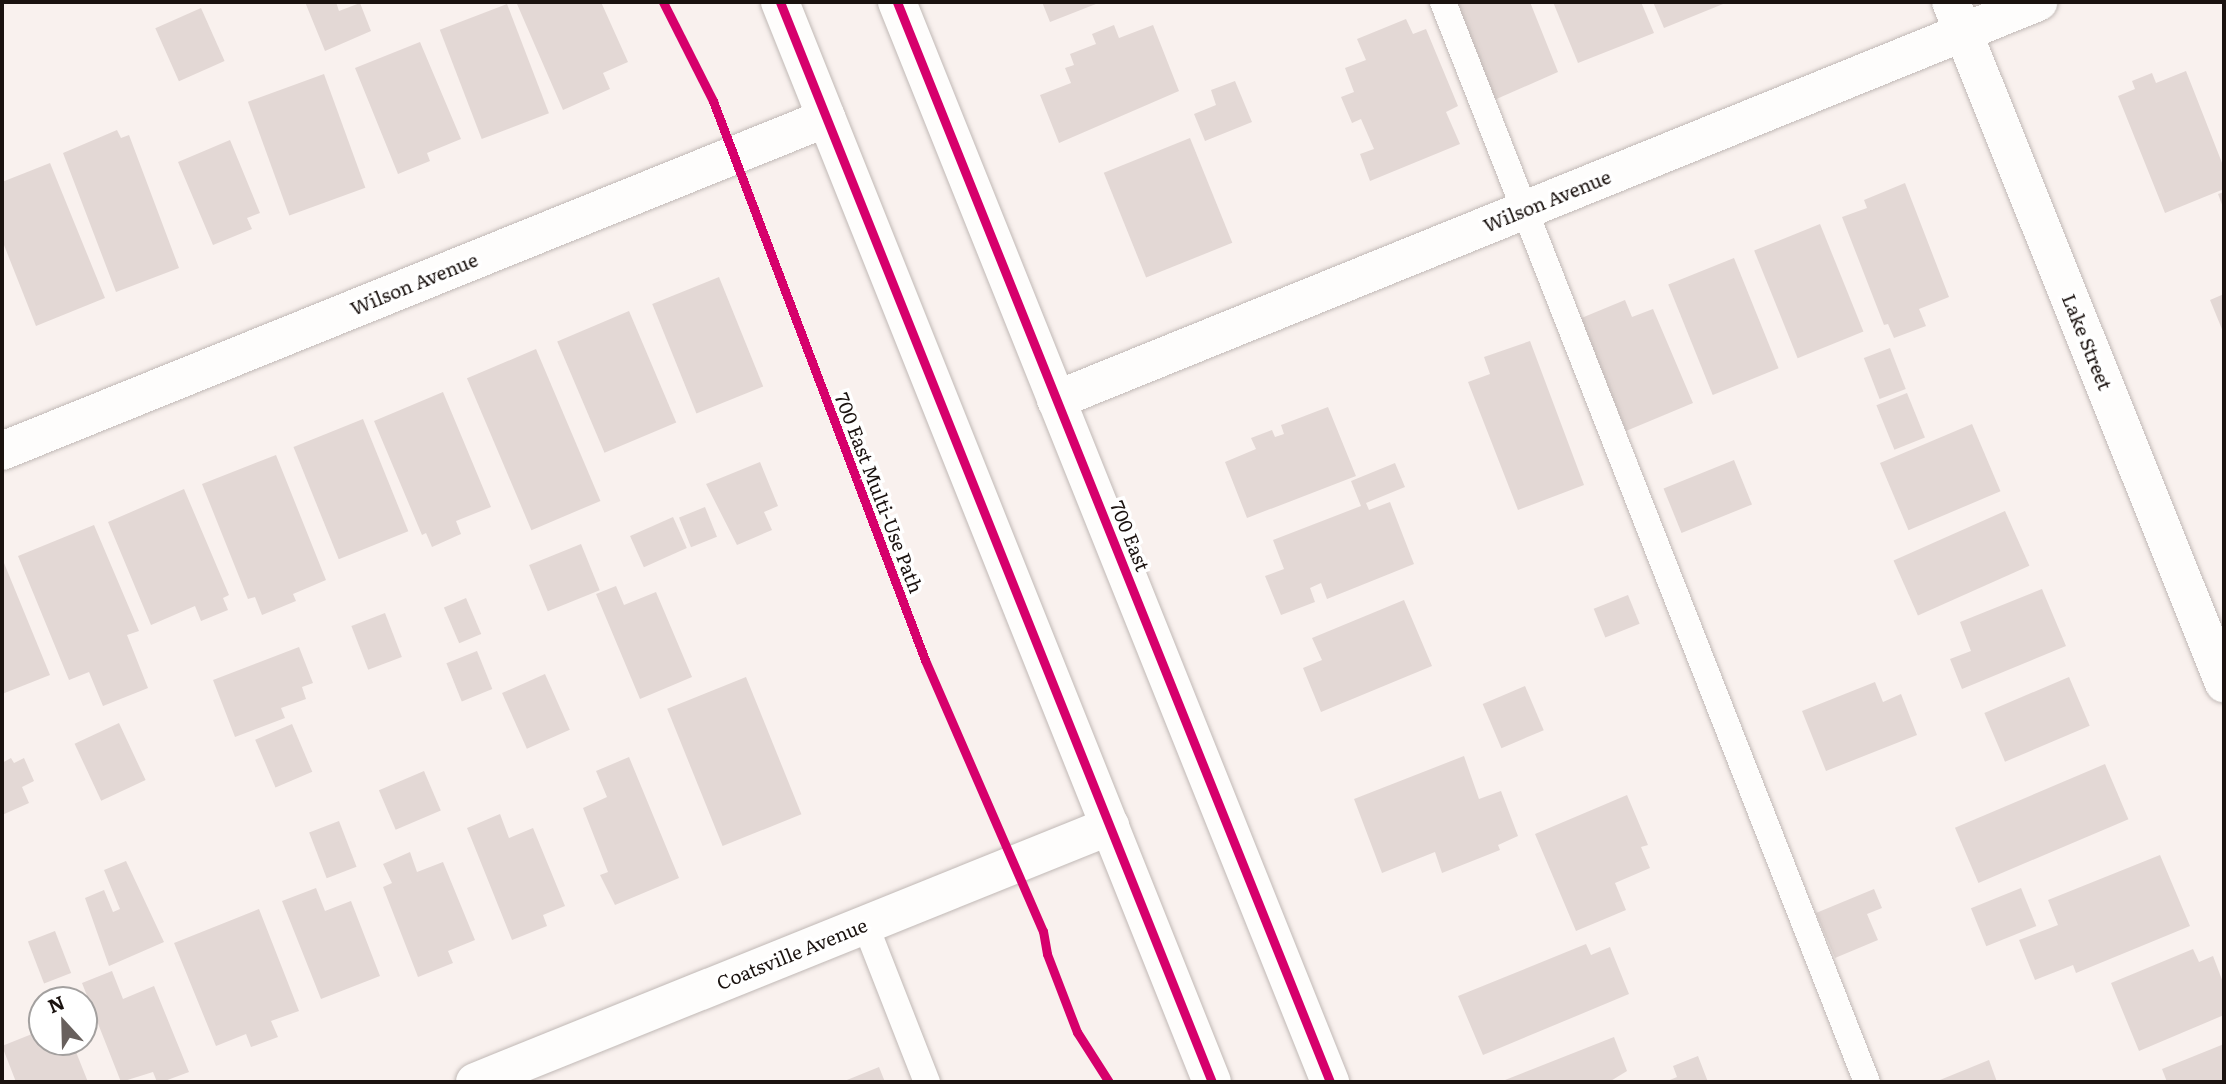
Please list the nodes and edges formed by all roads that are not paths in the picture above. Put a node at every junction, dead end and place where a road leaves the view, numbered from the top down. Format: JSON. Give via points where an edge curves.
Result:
{"nodes":[{"id":1,"x":780,"y":2,"type":"edge"},
{"id":2,"x":897,"y":2,"type":"edge"},
{"id":3,"x":1443,"y":2,"type":"edge"},
{"id":4,"x":2038,"y":2,"type":"edge"},
{"id":5,"x":1957,"y":17,"type":"edge"},
{"id":6,"x":826,"y":118,"type":"junction"},
{"id":7,"x":1525,"y":210,"type":"junction"},
{"id":8,"x":1056,"y":400,"type":"junction"},
{"id":9,"x":2,"y":451,"type":"edge"},
{"id":10,"x":2224,"y":683,"type":"edge"},
{"id":11,"x":1110,"y":826,"type":"junction"},
{"id":12,"x":865,"y":924,"type":"junction"},
{"id":13,"x":475,"y":1082,"type":"edge"},
{"id":14,"x":927,"y":1082,"type":"edge"},
{"id":15,"x":1212,"y":1082,"type":"edge"},
{"id":16,"x":1330,"y":1082,"type":"edge"},
{"id":17,"x":1867,"y":1082,"type":"edge"}],
"edges":[{"from":1,"to":6,"type":"street"},
{"from":2,"to":8,"type":"street","name":"700 East"},
{"from":3,"to":7,"type":"lane"},
{"from":4,"to":5,"type":"street","name":"Wilson Avenue"},
{"from":5,"to":7,"type":"street","name":"Wilson Avenue"},
{"from":5,"to":10,"type":"street","name":"Lake Street"},
{"from":6,"to":9,"type":"street","name":"Wilson Avenue"},
{"from":6,"to":11,"type":"street"},
{"from":7,"to":8,"type":"street","name":"Wilson Avenue"},
{"from":7,"to":17,"type":"lane"},
{"from":8,"to":16,"type":"street","name":"700 East"},
{"from":11,"to":12,"type":"street","name":"Coatsville Avenue"},
{"from":11,"to":15,"type":"street"},
{"from":12,"to":13,"type":"street","name":"Coatsville Avenue"},
{"from":12,"to":14,"type":"lane"}]}
